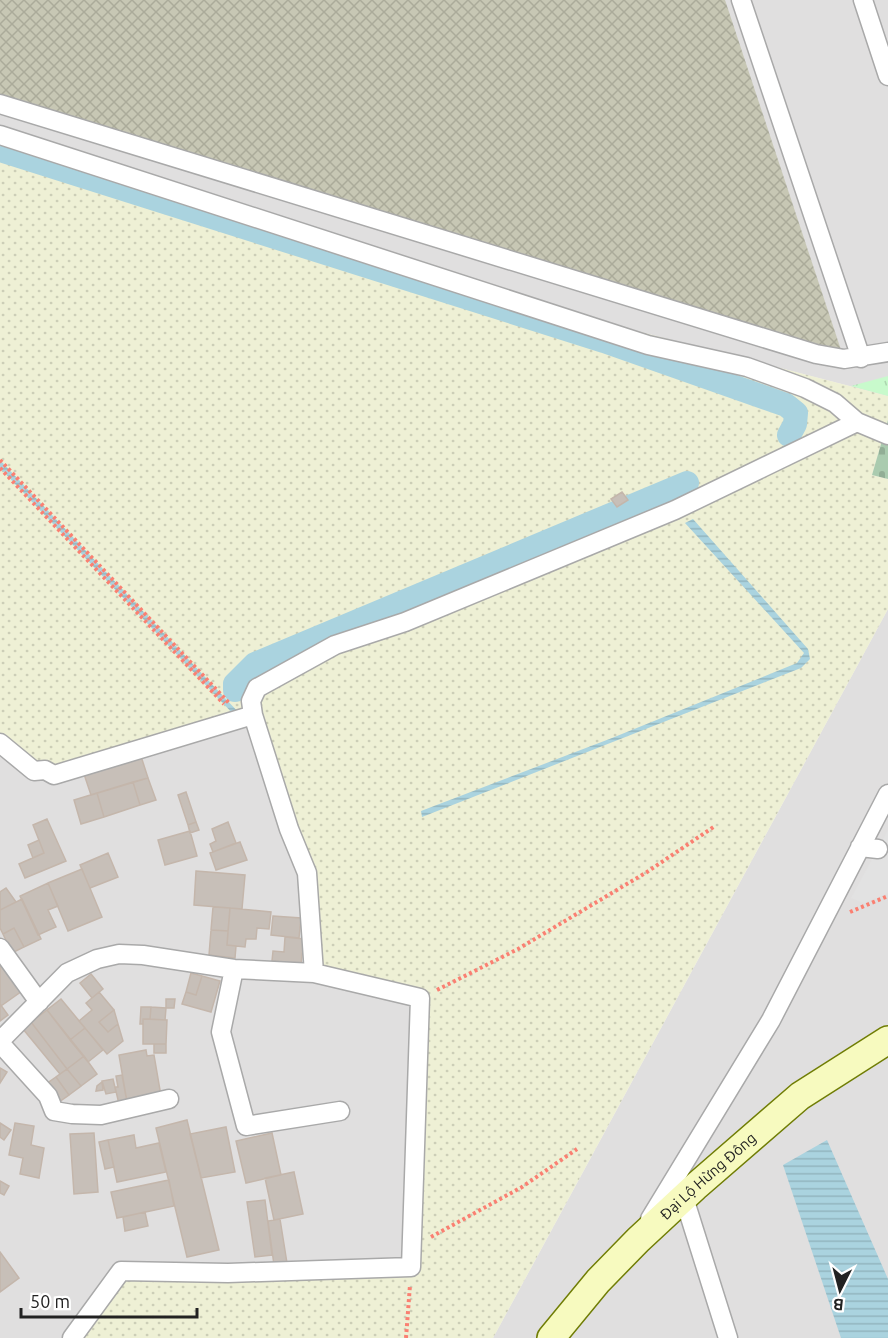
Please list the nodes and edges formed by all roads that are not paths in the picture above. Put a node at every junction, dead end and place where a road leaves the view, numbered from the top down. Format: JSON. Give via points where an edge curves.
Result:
{"nodes":[{"id":1,"x":741,"y":0,"type":"edge"},
{"id":2,"x":863,"y":0,"type":"edge"},
{"id":3,"x":888,"y":76,"type":"edge"},
{"id":4,"x":0,"y":104,"type":"edge"},
{"id":5,"x":0,"y":135,"type":"edge"},
{"id":6,"x":888,"y":352,"type":"edge"},
{"id":7,"x":861,"y":358,"type":"junction"},
{"id":8,"x":857,"y":422,"type":"junction"},
{"id":9,"x":888,"y":435,"type":"edge"},
{"id":10,"x":245,"y":718,"type":"junction"},
{"id":11,"x":0,"y":743,"type":"edge"},
{"id":12,"x":888,"y":794,"type":"edge"},
{"id":13,"x":0,"y":948,"type":"edge"},
{"id":14,"x":234,"y":969,"type":"junction"},
{"id":15,"x":315,"y":973,"type":"junction"},
{"id":16,"x":39,"y":1002,"type":"junction"},
{"id":17,"x":888,"y":1040,"type":"edge"},
{"id":18,"x":0,"y":1042,"type":"edge"},
{"id":19,"x":169,"y":1099,"type":"dead end"},
{"id":20,"x":340,"y":1111,"type":"dead end"},
{"id":21,"x":684,"y":1198,"type":"junction"},
{"id":22,"x":638,"y":1240,"type":"junction"},
{"id":23,"x":72,"y":1338,"type":"edge"},
{"id":24,"x":551,"y":1338,"type":"edge"},
{"id":25,"x":728,"y":1338,"type":"edge"}],
"edges":[{"from":1,"to":7,"type":"street"},
{"from":2,"to":3,"type":"street"},
{"from":4,"to":7,"type":"street","via":[[816,354]]},
{"from":5,"to":8,"type":"street","via":[[648,345],[747,367],[805,388],[835,404]]},
{"from":6,"to":7,"type":"street"},
{"from":8,"to":9,"type":"street"},
{"from":8,"to":10,"type":"street","via":[[675,510],[405,622],[335,645],[257,688]]},
{"from":10,"to":11,"type":"street","via":[[54,775],[45,770],[34,771]]},
{"from":10,"to":15,"type":"street","via":[[307,873]]},
{"from":12,"to":22,"type":"street","via":[[869,848]]},
{"from":13,"to":16,"type":"street"},
{"from":14,"to":15,"type":"street"},
{"from":14,"to":16,"type":"street","via":[[119,954],[67,973]]},
{"from":14,"to":20,"type":"street","via":[[221,1032],[246,1126]]},
{"from":15,"to":23,"type":"street","via":[[420,998],[411,1267],[228,1273],[121,1271]]},
{"from":16,"to":18,"type":"street"},
{"from":17,"to":21,"type":"street","name":"Đại Lộ Hừng Đông","via":[[800,1096]]},
{"from":18,"to":19,"type":"street","via":[[48,1096],[54,1111],[101,1115]]},
{"from":21,"to":22,"type":"street","name":"Đại Lộ Hừng Đông"},
{"from":21,"to":25,"type":"street"},
{"from":22,"to":24,"type":"street","name":"Đại Lộ Hừng Đông"}]}
